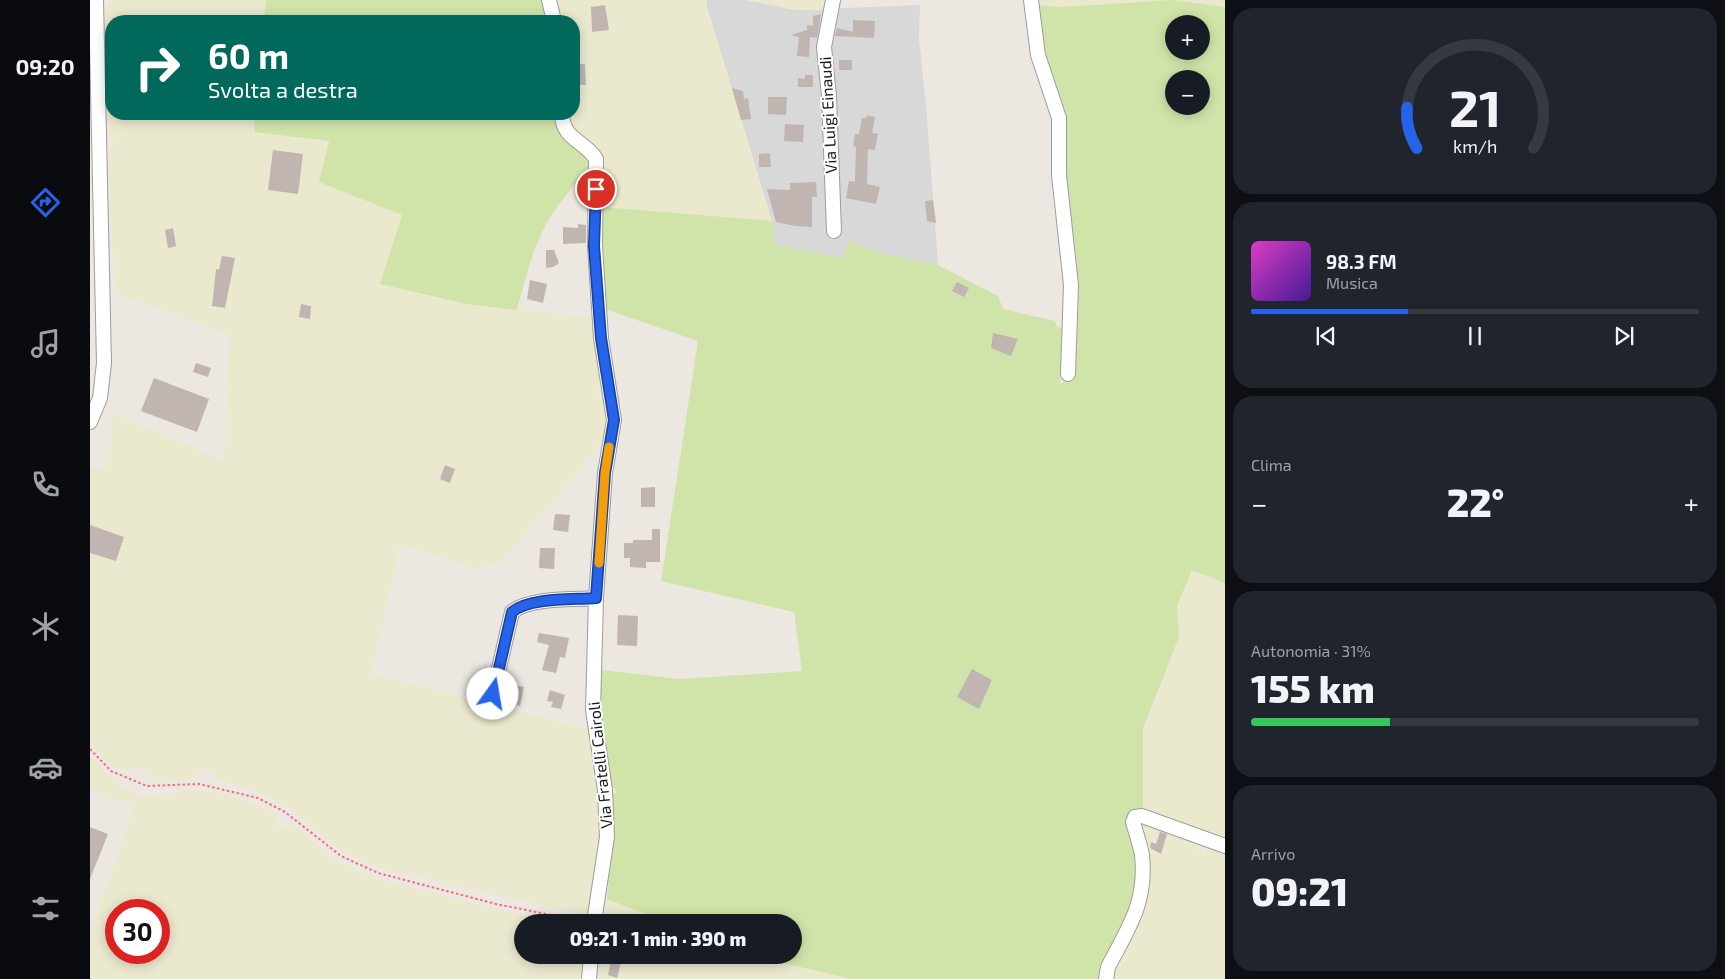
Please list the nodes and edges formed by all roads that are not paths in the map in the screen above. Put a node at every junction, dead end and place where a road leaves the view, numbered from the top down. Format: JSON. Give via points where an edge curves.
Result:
{"nodes":[{"id":1,"x":96,"y":0,"type":"edge"},
{"id":2,"x":549,"y":0,"type":"edge"},
{"id":3,"x":833,"y":0,"type":"edge"},
{"id":4,"x":1031,"y":0,"type":"edge"},
{"id":5,"x":553,"y":15,"type":"edge"},
{"id":6,"x":563,"y":120,"type":"edge"},
{"id":7,"x":834,"y":231,"type":"dead end"},
{"id":8,"x":1068,"y":374,"type":"dead end"},
{"id":9,"x":90,"y":422,"type":"edge"},
{"id":10,"x":596,"y":598,"type":"junction"},
{"id":11,"x":493,"y":694,"type":"dead end"},
{"id":12,"x":1225,"y":846,"type":"edge"},
{"id":13,"x":595,"y":914,"type":"edge"},
{"id":14,"x":590,"y":964,"type":"edge"},
{"id":15,"x":589,"y":979,"type":"edge"},
{"id":16,"x":1106,"y":979,"type":"edge"}],
"edges":[{"from":1,"to":9,"type":"street","via":[[104,363],[100,398]]},
{"from":2,"to":5,"type":"street"},
{"from":3,"to":7,"type":"street","name":"Via Luigi Einaudi","via":[[824,47]]},
{"from":4,"to":8,"type":"street","via":[[1038,55],[1059,118],[1059,175],[1071,285]]},
{"from":6,"to":10,"type":"street","name":"Via Fratelli Cairoli","via":[[568,134],[592,152],[596,159],[594,246],[601,338],[614,408],[605,473]]},
{"from":10,"to":11,"type":"street","via":[[522,605],[512,612]]},
{"from":10,"to":13,"type":"street","name":"Via Fratelli Cairoli","via":[[593,710],[605,790],[607,837]]},
{"from":12,"to":16,"type":"street","via":[[1142,816],[1135,817],[1133,822],[1142,853],[1141,898],[1108,967]]},
{"from":14,"to":15,"type":"street"}]}
